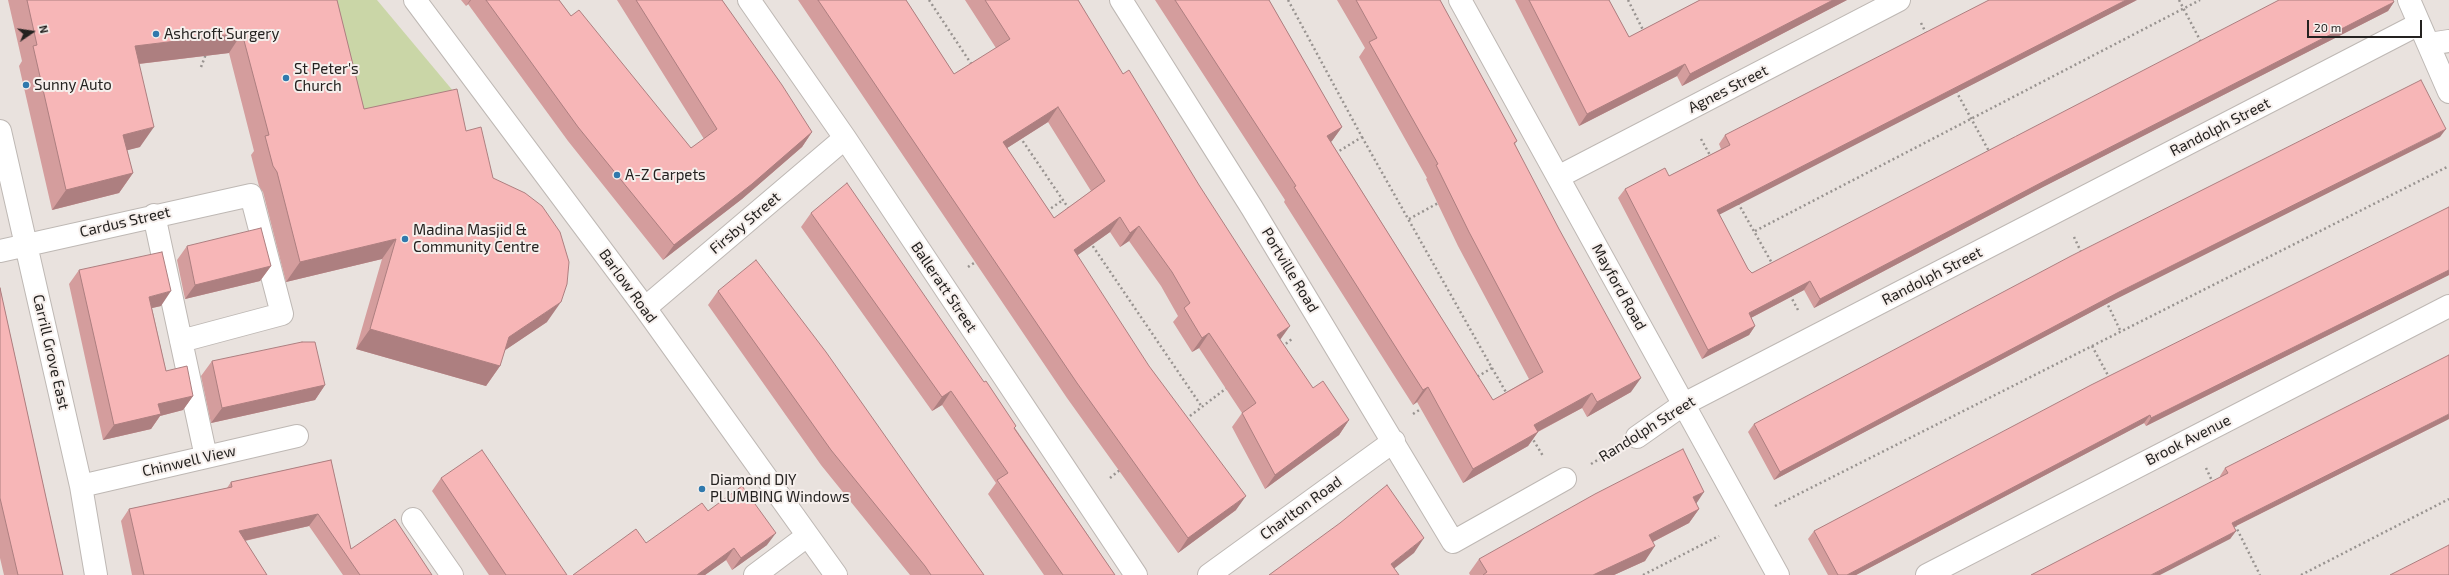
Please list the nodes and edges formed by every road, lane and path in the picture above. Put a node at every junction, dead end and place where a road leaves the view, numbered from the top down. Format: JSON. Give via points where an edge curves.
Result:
{"nodes":[{"id":1,"x":415,"y":0,"type":"edge"},
{"id":2,"x":749,"y":0,"type":"edge"},
{"id":3,"x":929,"y":0,"type":"edge"},
{"id":4,"x":1121,"y":0,"type":"edge"},
{"id":5,"x":1288,"y":0,"type":"edge"},
{"id":6,"x":1460,"y":0,"type":"edge"},
{"id":7,"x":1628,"y":0,"type":"edge"},
{"id":8,"x":1899,"y":0,"type":"edge"},
{"id":9,"x":2179,"y":0,"type":"edge"},
{"id":10,"x":2200,"y":0,"type":"edge"},
{"id":11,"x":2409,"y":0,"type":"edge"},
{"id":12,"x":2183,"y":9,"type":"junction"},
{"id":13,"x":1918,"y":17,"type":"dead end"},
{"id":14,"x":2419,"y":24,"type":"junction"},
{"id":15,"x":1645,"y":35,"type":"edge"},
{"id":16,"x":1927,"y":36,"type":"edge"},
{"id":17,"x":2439,"y":42,"type":"edge"},
{"id":18,"x":206,"y":47,"type":"edge"},
{"id":19,"x":2204,"y":50,"type":"edge"},
{"id":20,"x":202,"y":67,"type":"dead end"},
{"id":21,"x":976,"y":71,"type":"edge"},
{"id":22,"x":1953,"y":84,"type":"edge"},
{"id":23,"x":2449,"y":92,"type":"edge"},
{"id":24,"x":1684,"y":112,"type":"junction"},
{"id":25,"x":1971,"y":119,"type":"junction"},
{"id":26,"x":0,"y":131,"type":"edge"},
{"id":27,"x":1020,"y":136,"type":"edge"},
{"id":28,"x":1362,"y":137,"type":"junction"},
{"id":29,"x":845,"y":138,"type":"junction"},
{"id":30,"x":1990,"y":154,"type":"edge"},
{"id":31,"x":1330,"y":157,"type":"edge"},
{"id":32,"x":1715,"y":163,"type":"edge"},
{"id":33,"x":2449,"y":166,"type":"edge"},
{"id":34,"x":1558,"y":177,"type":"junction"},
{"id":35,"x":1735,"y":197,"type":"edge"},
{"id":36,"x":1063,"y":200,"type":"junction"},
{"id":37,"x":1443,"y":201,"type":"dead end"},
{"id":38,"x":2060,"y":210,"type":"junction"},
{"id":39,"x":1071,"y":213,"type":"edge"},
{"id":40,"x":1044,"y":214,"type":"edge"},
{"id":41,"x":154,"y":215,"type":"junction"},
{"id":42,"x":1409,"y":219,"type":"junction"},
{"id":43,"x":1755,"y":231,"type":"junction"},
{"id":44,"x":1089,"y":239,"type":"edge"},
{"id":45,"x":27,"y":245,"type":"junction"},
{"id":46,"x":0,"y":251,"type":"edge"},
{"id":47,"x":980,"y":258,"type":"edge"},
{"id":48,"x":2085,"y":261,"type":"edge"},
{"id":49,"x":1776,"y":270,"type":"edge"},
{"id":50,"x":943,"y":285,"type":"junction"},
{"id":51,"x":1787,"y":290,"type":"edge"},
{"id":52,"x":2103,"y":296,"type":"edge"},
{"id":53,"x":2449,"y":306,"type":"edge"},
{"id":54,"x":645,"y":308,"type":"junction"},
{"id":55,"x":1319,"y":317,"type":"junction"},
{"id":56,"x":2121,"y":332,"type":"junction"},
{"id":57,"x":1812,"y":337,"type":"junction"},
{"id":58,"x":181,"y":341,"type":"junction"},
{"id":59,"x":2092,"y":346,"type":"junction"},
{"id":60,"x":1280,"y":349,"type":"edge"},
{"id":61,"x":1492,"y":368,"type":"junction"},
{"id":62,"x":1473,"y":379,"type":"edge"},
{"id":63,"x":2110,"y":380,"type":"edge"},
{"id":64,"x":1232,"y":385,"type":"edge"},
{"id":65,"x":1508,"y":396,"type":"edge"},
{"id":66,"x":1684,"y":404,"type":"junction"},
{"id":67,"x":1428,"y":405,"type":"edge"},
{"id":68,"x":1202,"y":407,"type":"junction"},
{"id":69,"x":1184,"y":421,"type":"edge"},
{"id":70,"x":1528,"y":430,"type":"edge"},
{"id":71,"x":1390,"y":435,"type":"junction"},
{"id":72,"x":297,"y":436,"type":"dead end"},
{"id":73,"x":1637,"y":437,"type":"joint"},
{"id":74,"x":2191,"y":439,"type":"junction"},
{"id":75,"x":206,"y":457,"type":"junction"},
{"id":76,"x":1124,"y":466,"type":"edge"},
{"id":77,"x":1561,"y":481,"type":"junction"},
{"id":78,"x":81,"y":486,"type":"junction"},
{"id":79,"x":2217,"y":490,"type":"edge"},
{"id":80,"x":1085,"y":497,"type":"junction"},
{"id":81,"x":2449,"y":499,"type":"edge"},
{"id":82,"x":2231,"y":518,"type":"edge"},
{"id":83,"x":413,"y":519,"type":"dead end"},
{"id":84,"x":1746,"y":521,"type":"junction"},
{"id":85,"x":807,"y":536,"type":"junction"},
{"id":86,"x":96,"y":575,"type":"edge"},
{"id":87,"x":452,"y":575,"type":"edge"},
{"id":88,"x":755,"y":575,"type":"edge"},
{"id":89,"x":836,"y":575,"type":"edge"},
{"id":90,"x":1136,"y":575,"type":"edge"},
{"id":91,"x":1209,"y":575,"type":"edge"},
{"id":92,"x":1644,"y":575,"type":"edge"},
{"id":93,"x":1778,"y":575,"type":"edge"},
{"id":94,"x":1927,"y":575,"type":"edge"},
{"id":95,"x":2260,"y":575,"type":"edge"},
{"id":96,"x":2301,"y":575,"type":"edge"}],
"edges":[{"from":1,"to":54,"type":"street","name":"Barlow Road"},
{"from":2,"to":29,"type":"street","name":"Balleratt Street"},
{"from":3,"to":21,"type":"path"},
{"from":4,"to":55,"type":"street","name":"Portville Road"},
{"from":5,"to":28,"type":"path"},
{"from":6,"to":34,"type":"street","name":"Mayford Road"},
{"from":7,"to":15,"type":"path"},
{"from":8,"to":24,"type":"street","name":"Agnes Street"},
{"from":9,"to":12,"type":"path"},
{"from":10,"to":12,"type":"path"},
{"from":11,"to":14,"type":"street"},
{"from":12,"to":19,"type":"path"},
{"from":12,"to":25,"type":"path"},
{"from":13,"to":16,"type":"path"},
{"from":14,"to":17,"type":"street"},
{"from":14,"to":38,"type":"street","name":"Randolph Street"},
{"from":17,"to":23,"type":"street"},
{"from":18,"to":20,"type":"path"},
{"from":22,"to":25,"type":"path"},
{"from":24,"to":32,"type":"path"},
{"from":24,"to":34,"type":"street","name":"Agnes Street"},
{"from":25,"to":30,"type":"path"},
{"from":25,"to":43,"type":"path"},
{"from":26,"to":45,"type":"street","name":"Carrill Grove East"},
{"from":27,"to":36,"type":"path"},
{"from":28,"to":31,"type":"path"},
{"from":28,"to":42,"type":"path"},
{"from":29,"to":50,"type":"street","name":"Balleratt Street"},
{"from":29,"to":54,"type":"street","name":"Firsby Street"},
{"from":33,"to":56,"type":"path"},
{"from":34,"to":66,"type":"street","name":"Mayford Road"},
{"from":35,"to":43,"type":"path"},
{"from":36,"to":39,"type":"path"},
{"from":36,"to":40,"type":"path"},
{"from":37,"to":42,"type":"path"},
{"from":38,"to":48,"type":"path"},
{"from":38,"to":57,"type":"street","name":"Randolph Street"},
{"from":41,"to":45,"type":"street","name":"Cardus Street"},
{"from":41,"to":58,"type":"street"},
{"from":41,"to":58,"type":"street","name":"Cardus Street","via":[[251,195],[282,314]]},
{"from":42,"to":61,"type":"path"},
{"from":43,"to":49,"type":"path"},
{"from":44,"to":68,"type":"path"},
{"from":45,"to":46,"type":"street","name":"Cardus Street"},
{"from":45,"to":78,"type":"street","name":"Carrill Grove East"},
{"from":47,"to":50,"type":"path"},
{"from":50,"to":80,"type":"street","name":"Balleratt Street"},
{"from":51,"to":57,"type":"path"},
{"from":52,"to":56,"type":"path"},
{"from":53,"to":74,"type":"street","name":"Brook Avenue"},
{"from":54,"to":85,"type":"street","name":"Barlow Road"},
{"from":55,"to":60,"type":"path"},
{"from":55,"to":71,"type":"street","name":"Portville Road"},
{"from":56,"to":59,"type":"path"},
{"from":57,"to":66,"type":"street","name":"Randolph Street"},
{"from":58,"to":75,"type":"street"},
{"from":59,"to":63,"type":"path"},
{"from":59,"to":84,"type":"path"},
{"from":61,"to":62,"type":"path"},
{"from":61,"to":65,"type":"path"},
{"from":64,"to":68,"type":"path"},
{"from":66,"to":73,"type":"street","name":"Randolph Street"},
{"from":66,"to":84,"type":"street","name":"Mayford Road"},
{"from":67,"to":71,"type":"path"},
{"from":68,"to":69,"type":"path"},
{"from":70,"to":77,"type":"path"},
{"from":71,"to":77,"type":"street","name":"Portville Road","via":[[1453,542]]},
{"from":71,"to":91,"type":"street","name":"Charlton Road"},
{"from":72,"to":75,"type":"street","name":"Chinwell View"},
{"from":73,"to":77,"type":"path","name":"Randolph Street"},
{"from":74,"to":79,"type":"path"},
{"from":74,"to":94,"type":"street","name":"Brook Avenue"},
{"from":75,"to":78,"type":"street","name":"Chinwell View"},
{"from":76,"to":80,"type":"path"},
{"from":78,"to":86,"type":"street","name":"Carrill Grove East"},
{"from":80,"to":90,"type":"street","name":"Balleratt Street"},
{"from":81,"to":96,"type":"path"},
{"from":82,"to":95,"type":"path"},
{"from":83,"to":87,"type":"street"},
{"from":84,"to":92,"type":"path"},
{"from":84,"to":93,"type":"street","name":"Mayford Road"},
{"from":85,"to":88,"type":"street"},
{"from":85,"to":89,"type":"street","name":"Barlow Road"}]}
